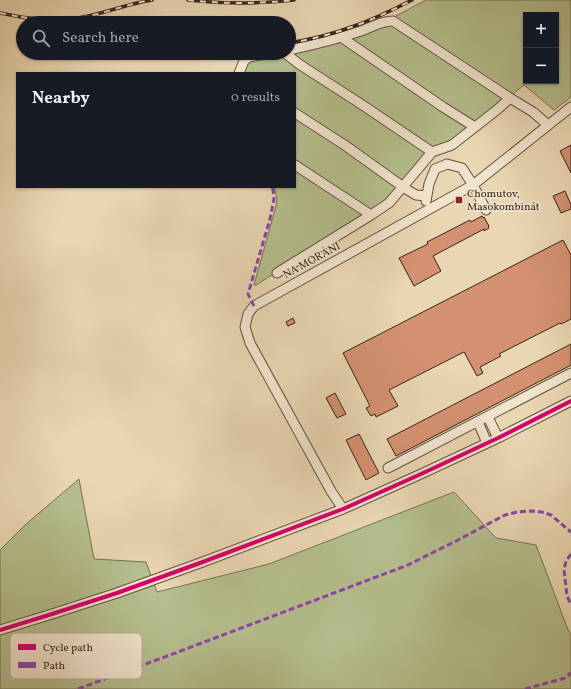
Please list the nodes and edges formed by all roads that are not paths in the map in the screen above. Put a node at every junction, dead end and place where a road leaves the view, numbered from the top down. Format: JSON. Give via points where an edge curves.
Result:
{"nodes":[{"id":1,"x":341,"y":37,"type":"junction"},
{"id":2,"x":296,"y":48,"type":"edge"},
{"id":3,"x":246,"y":60,"type":"edge"},
{"id":4,"x":294,"y":60,"type":"edge"},
{"id":5,"x":239,"y":72,"type":"edge"},
{"id":6,"x":510,"y":98,"type":"junction"},
{"id":7,"x":571,"y":107,"type":"edge"},
{"id":8,"x":296,"y":114,"type":"edge"},
{"id":9,"x":548,"y":125,"type":"junction"},
{"id":10,"x":475,"y":127,"type":"junction"},
{"id":11,"x":432,"y":152,"type":"junction"},
{"id":12,"x":296,"y":166,"type":"edge"},
{"id":13,"x":473,"y":185,"type":"junction"},
{"id":14,"x":403,"y":186,"type":"junction"},
{"id":15,"x":427,"y":196,"type":"junction"},
{"id":16,"x":486,"y":210,"type":"dead end"},
{"id":17,"x":424,"y":212,"type":"junction"},
{"id":18,"x":371,"y":215,"type":"junction"},
{"id":19,"x":277,"y":273,"type":"dead end"},
{"id":20,"x":571,"y":373,"type":"edge"},
{"id":21,"x":571,"y":401,"type":"edge"},
{"id":22,"x":488,"y":417,"type":"junction"},
{"id":23,"x":478,"y":422,"type":"junction"},
{"id":24,"x":498,"y":438,"type":"junction"},
{"id":25,"x":487,"y":443,"type":"junction"},
{"id":26,"x":388,"y":468,"type":"dead end"},
{"id":27,"x":344,"y":508,"type":"junction"},
{"id":28,"x":0,"y":630,"type":"edge"}],
"edges":[{"from":1,"to":2,"type":"street"},
{"from":1,"to":6,"type":"street","via":[[385,21],[393,21]]},
{"from":1,"to":10,"type":"street"},
{"from":3,"to":5,"type":"street"},
{"from":4,"to":11,"type":"street"},
{"from":6,"to":9,"type":"street"},
{"from":6,"to":10,"type":"street"},
{"from":7,"to":9,"type":"street","name":"NA MORÁNI"},
{"from":8,"to":14,"type":"street"},
{"from":9,"to":13,"type":"street","name":"NA MORÁNI"},
{"from":10,"to":11,"type":"street","via":[[452,145]]},
{"from":11,"to":14,"type":"street"},
{"from":12,"to":18,"type":"street"},
{"from":13,"to":15,"type":"street","via":[[462,168],[447,164],[435,169]]},
{"from":13,"to":16,"type":"street"},
{"from":13,"to":17,"type":"street","name":"NA MORÁNI"},
{"from":14,"to":15,"type":"street","via":[[416,194]]},
{"from":14,"to":18,"type":"street","via":[[389,203]]},
{"from":15,"to":17,"type":"street"},
{"from":17,"to":27,"type":"street","name":"NA MORÁNI","via":[[254,306],[248,314],[245,327],[250,343]]},
{"from":18,"to":19,"type":"street"},
{"from":20,"to":22,"type":"street"},
{"from":21,"to":24,"type":"street"},
{"from":22,"to":23,"type":"street"},
{"from":22,"to":24,"type":"street"},
{"from":23,"to":25,"type":"street"},
{"from":23,"to":26,"type":"street"},
{"from":24,"to":25,"type":"street"},
{"from":25,"to":27,"type":"street"},
{"from":27,"to":28,"type":"street","via":[[124,591]]}]}
